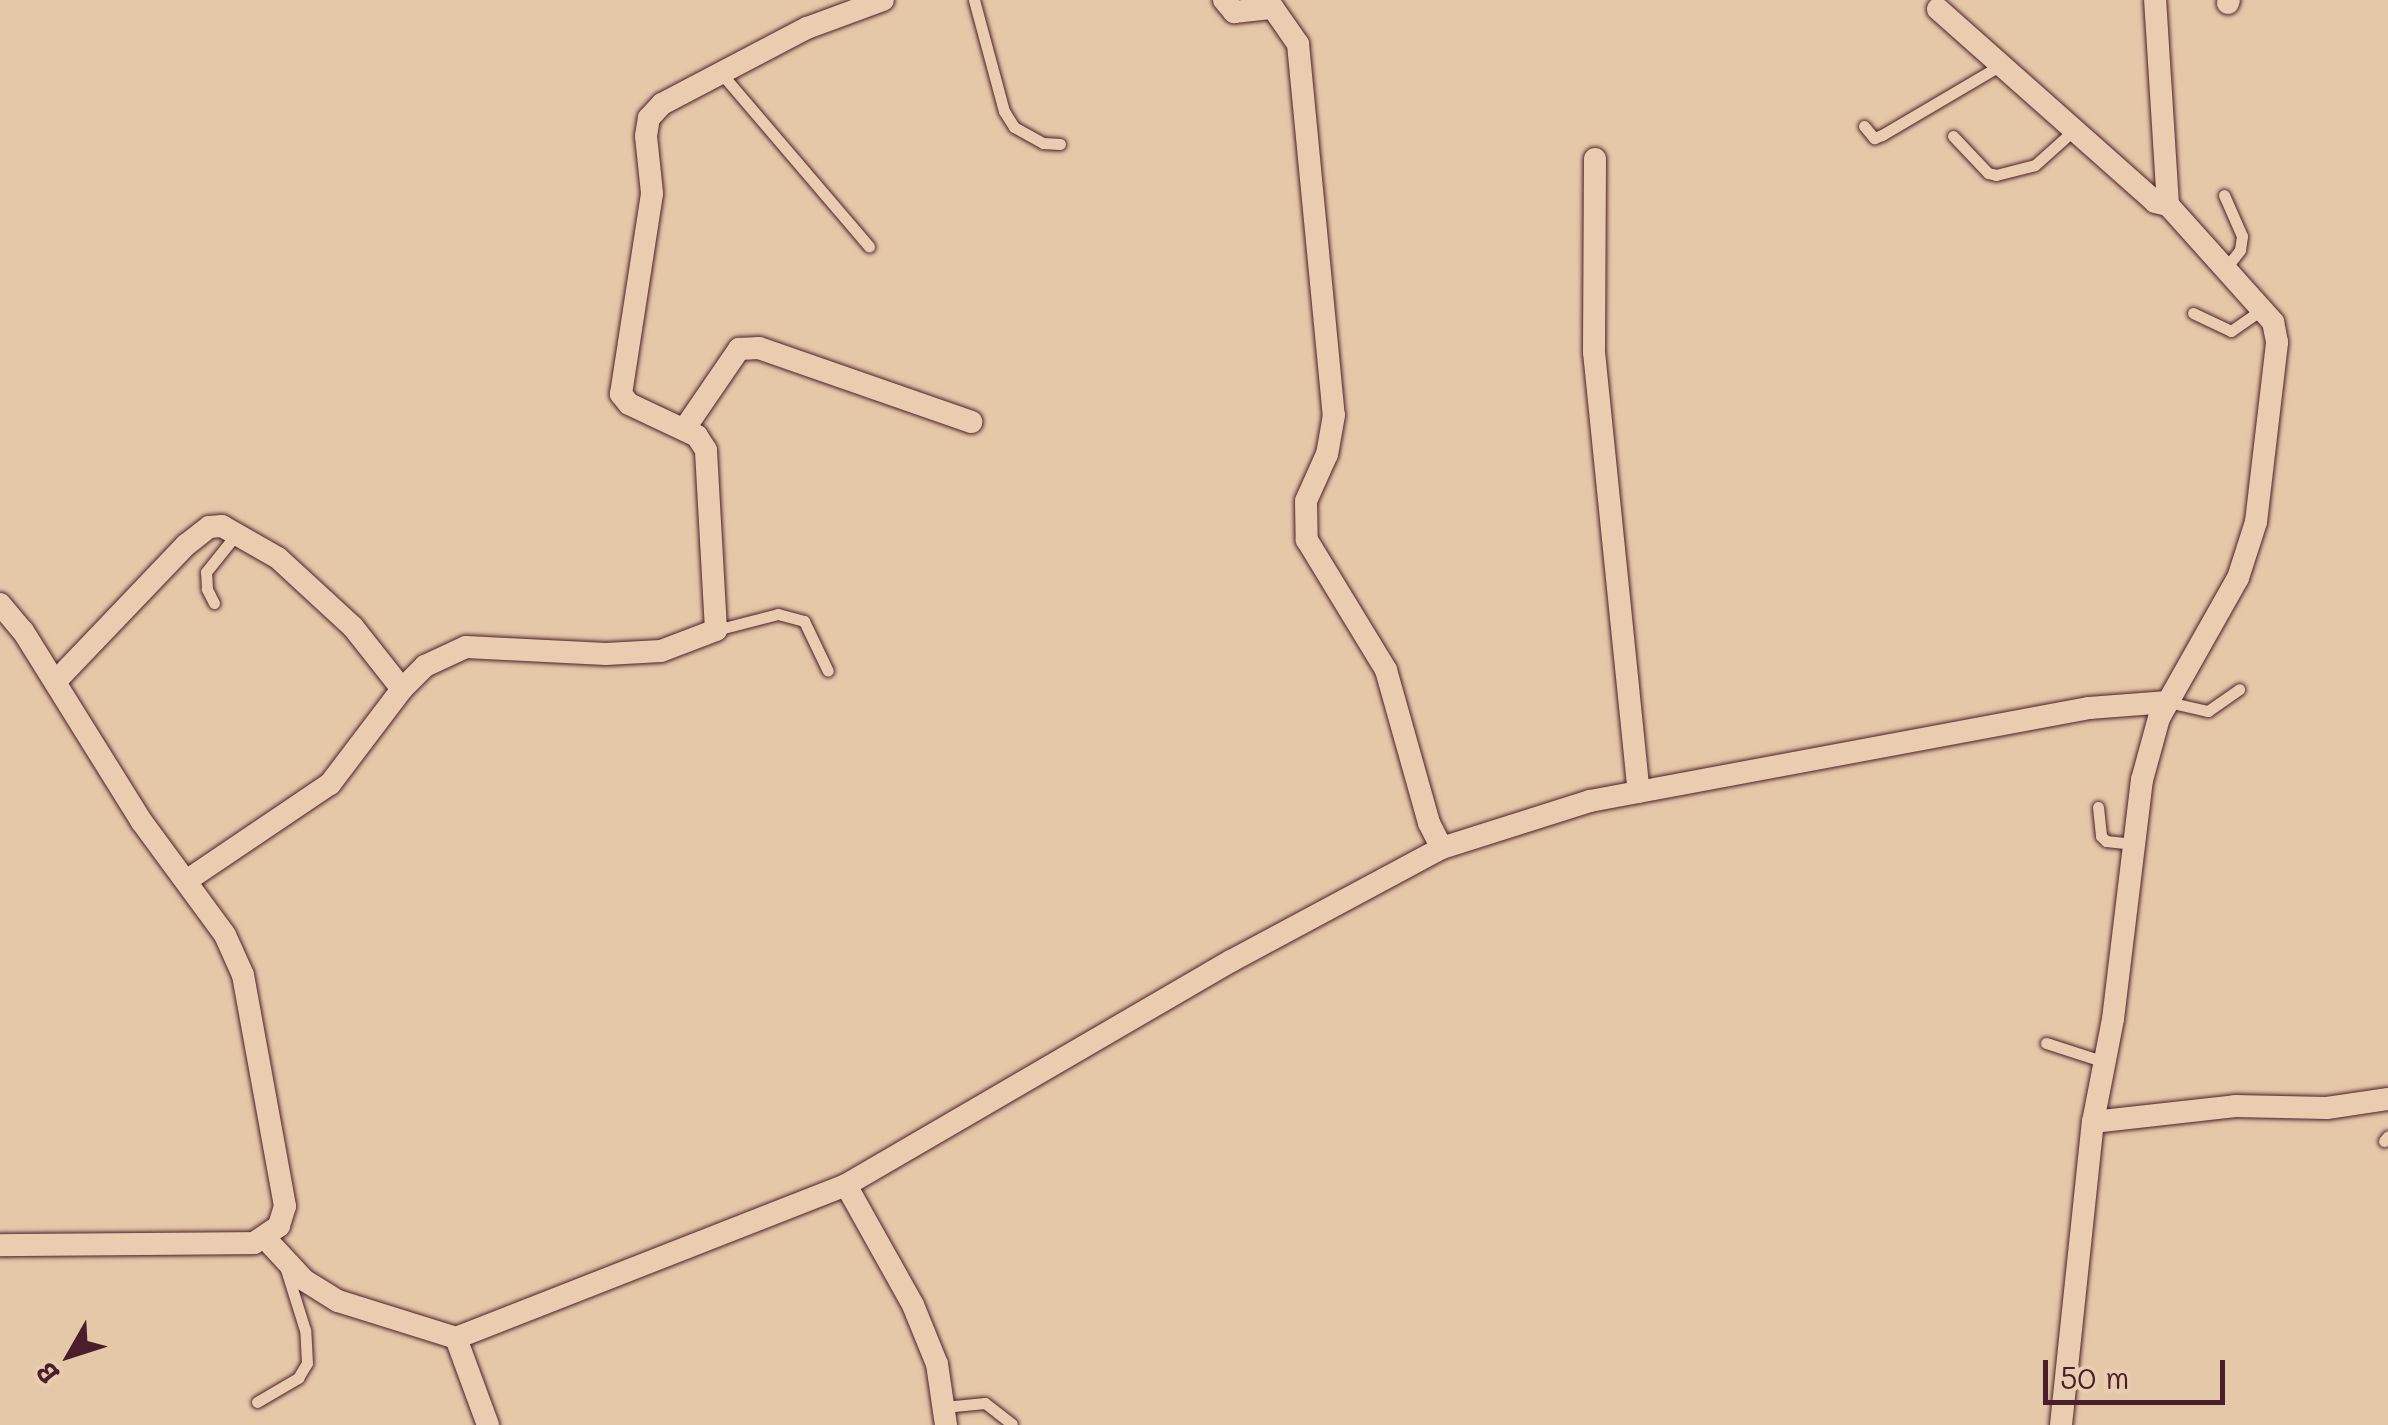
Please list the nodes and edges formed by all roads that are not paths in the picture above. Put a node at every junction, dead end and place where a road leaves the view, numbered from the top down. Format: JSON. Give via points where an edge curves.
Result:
{"nodes":[{"id":1,"x":884,"y":0,"type":"edge"},
{"id":2,"x":974,"y":0,"type":"edge"},
{"id":3,"x":1224,"y":0,"type":"edge"},
{"id":4,"x":2155,"y":0,"type":"edge"},
{"id":5,"x":1938,"y":9,"type":"dead end"},
{"id":6,"x":2000,"y":66,"type":"junction"},
{"id":7,"x":721,"y":73,"type":"junction"},
{"id":8,"x":1864,"y":126,"type":"dead end"},
{"id":9,"x":2074,"y":130,"type":"junction"},
{"id":10,"x":1952,"y":136,"type":"dead end"},
{"id":11,"x":1060,"y":144,"type":"dead end"},
{"id":12,"x":1596,"y":160,"type":"dead end"},
{"id":13,"x":2224,"y":196,"type":"dead end"},
{"id":14,"x":2168,"y":205,"type":"junction"},
{"id":15,"x":870,"y":246,"type":"dead end"},
{"id":16,"x":2226,"y":268,"type":"junction"},
{"id":17,"x":2263,"y":310,"type":"junction"},
{"id":18,"x":2193,"y":313,"type":"dead end"},
{"id":19,"x":972,"y":422,"type":"dead end"},
{"id":20,"x":685,"y":428,"type":"junction"},
{"id":21,"x":238,"y":532,"type":"junction"},
{"id":22,"x":214,"y":603,"type":"dead end"},
{"id":23,"x":0,"y":604,"type":"edge"},
{"id":24,"x":716,"y":630,"type":"junction"},
{"id":25,"x":828,"y":671,"type":"dead end"},
{"id":26,"x":54,"y":682,"type":"junction"},
{"id":27,"x":402,"y":689,"type":"junction"},
{"id":28,"x":2239,"y":689,"type":"dead end"},
{"id":29,"x":2168,"y":702,"type":"junction"},
{"id":30,"x":1639,"y":792,"type":"junction"},
{"id":31,"x":2098,"y":808,"type":"dead end"},
{"id":32,"x":2134,"y":844,"type":"junction"},
{"id":33,"x":1442,"y":848,"type":"junction"},
{"id":34,"x":186,"y":881,"type":"junction"},
{"id":35,"x":2046,"y":1044,"type":"dead end"},
{"id":36,"x":2105,"y":1062,"type":"junction"},
{"id":37,"x":2388,"y":1100,"type":"edge"},
{"id":38,"x":2093,"y":1122,"type":"junction"},
{"id":39,"x":846,"y":1184,"type":"junction"},
{"id":40,"x":265,"y":1238,"type":"junction"},
{"id":41,"x":0,"y":1245,"type":"edge"},
{"id":42,"x":282,"y":1258,"type":"junction"},
{"id":43,"x":456,"y":1338,"type":"junction"},
{"id":44,"x":258,"y":1402,"type":"dead end"},
{"id":45,"x":945,"y":1416,"type":"edge"},
{"id":46,"x":1012,"y":1424,"type":"edge"},
{"id":47,"x":488,"y":1425,"type":"edge"},
{"id":48,"x":2061,"y":1425,"type":"edge"}],
"edges":[{"from":1,"to":7,"type":"street","via":[[807,28]]},
{"from":2,"to":11,"type":"lane","via":[[1004,111],[1014,127]]},
{"from":3,"to":33,"type":"street","via":[[1234,12],[1273,8],[1298,44],[1334,416],[1306,501],[1308,540],[1386,670],[1428,823]]},
{"from":4,"to":14,"type":"street"},
{"from":5,"to":6,"type":"street"},
{"from":6,"to":8,"type":"lane","via":[[1882,136],[1874,138]]},
{"from":6,"to":9,"type":"street"},
{"from":7,"to":15,"type":"lane"},
{"from":7,"to":20,"type":"street","via":[[662,104],[646,136],[652,193],[621,394],[629,404]]},
{"from":9,"to":10,"type":"lane","via":[[2034,165],[1996,175]]},
{"from":9,"to":14,"type":"street","via":[[2155,202]]},
{"from":12,"to":30,"type":"street","via":[[1594,352]]},
{"from":13,"to":16,"type":"lane","via":[[2242,236]]},
{"from":14,"to":16,"type":"street"},
{"from":16,"to":17,"type":"street"},
{"from":17,"to":18,"type":"lane","via":[[2231,331]]},
{"from":17,"to":29,"type":"street","via":[[2278,342],[2256,522],[2238,578]]},
{"from":19,"to":20,"type":"street","via":[[759,348],[739,349]]},
{"from":20,"to":24,"type":"street","via":[[706,450]]},
{"from":21,"to":22,"type":"lane","via":[[206,572]]},
{"from":21,"to":26,"type":"street","via":[[209,527]]},
{"from":21,"to":27,"type":"street","via":[[278,558],[353,627]]},
{"from":23,"to":26,"type":"street"},
{"from":24,"to":25,"type":"lane","via":[[778,614],[804,621]]},
{"from":24,"to":27,"type":"street","via":[[661,650],[606,654],[466,646],[425,666]]},
{"from":26,"to":34,"type":"street"},
{"from":27,"to":34,"type":"street","via":[[330,784]]},
{"from":28,"to":29,"type":"lane","via":[[2208,711]]},
{"from":29,"to":30,"type":"street","via":[[2089,708]]},
{"from":29,"to":32,"type":"street","via":[[2152,732]]},
{"from":30,"to":33,"type":"street"},
{"from":31,"to":32,"type":"lane","via":[[2106,841]]},
{"from":32,"to":36,"type":"street"},
{"from":33,"to":39,"type":"street","via":[[1231,961]]},
{"from":34,"to":40,"type":"street","via":[[225,934],[243,975],[285,1206],[279,1226]]},
{"from":35,"to":36,"type":"lane"},
{"from":36,"to":38,"type":"street"},
{"from":37,"to":38,"type":"street","via":[[2327,1108],[2235,1106]]},
{"from":38,"to":48,"type":"street"},
{"from":39,"to":43,"type":"street"},
{"from":39,"to":45,"type":"street","via":[[937,1364]]},
{"from":40,"to":41,"type":"street","via":[[234,1245]]},
{"from":40,"to":42,"type":"street"},
{"from":42,"to":43,"type":"street","via":[[338,1300]]},
{"from":42,"to":44,"type":"lane","via":[[307,1363],[298,1378]]},
{"from":43,"to":47,"type":"street"},
{"from":45,"to":46,"type":"lane","via":[[985,1404]]}]}
